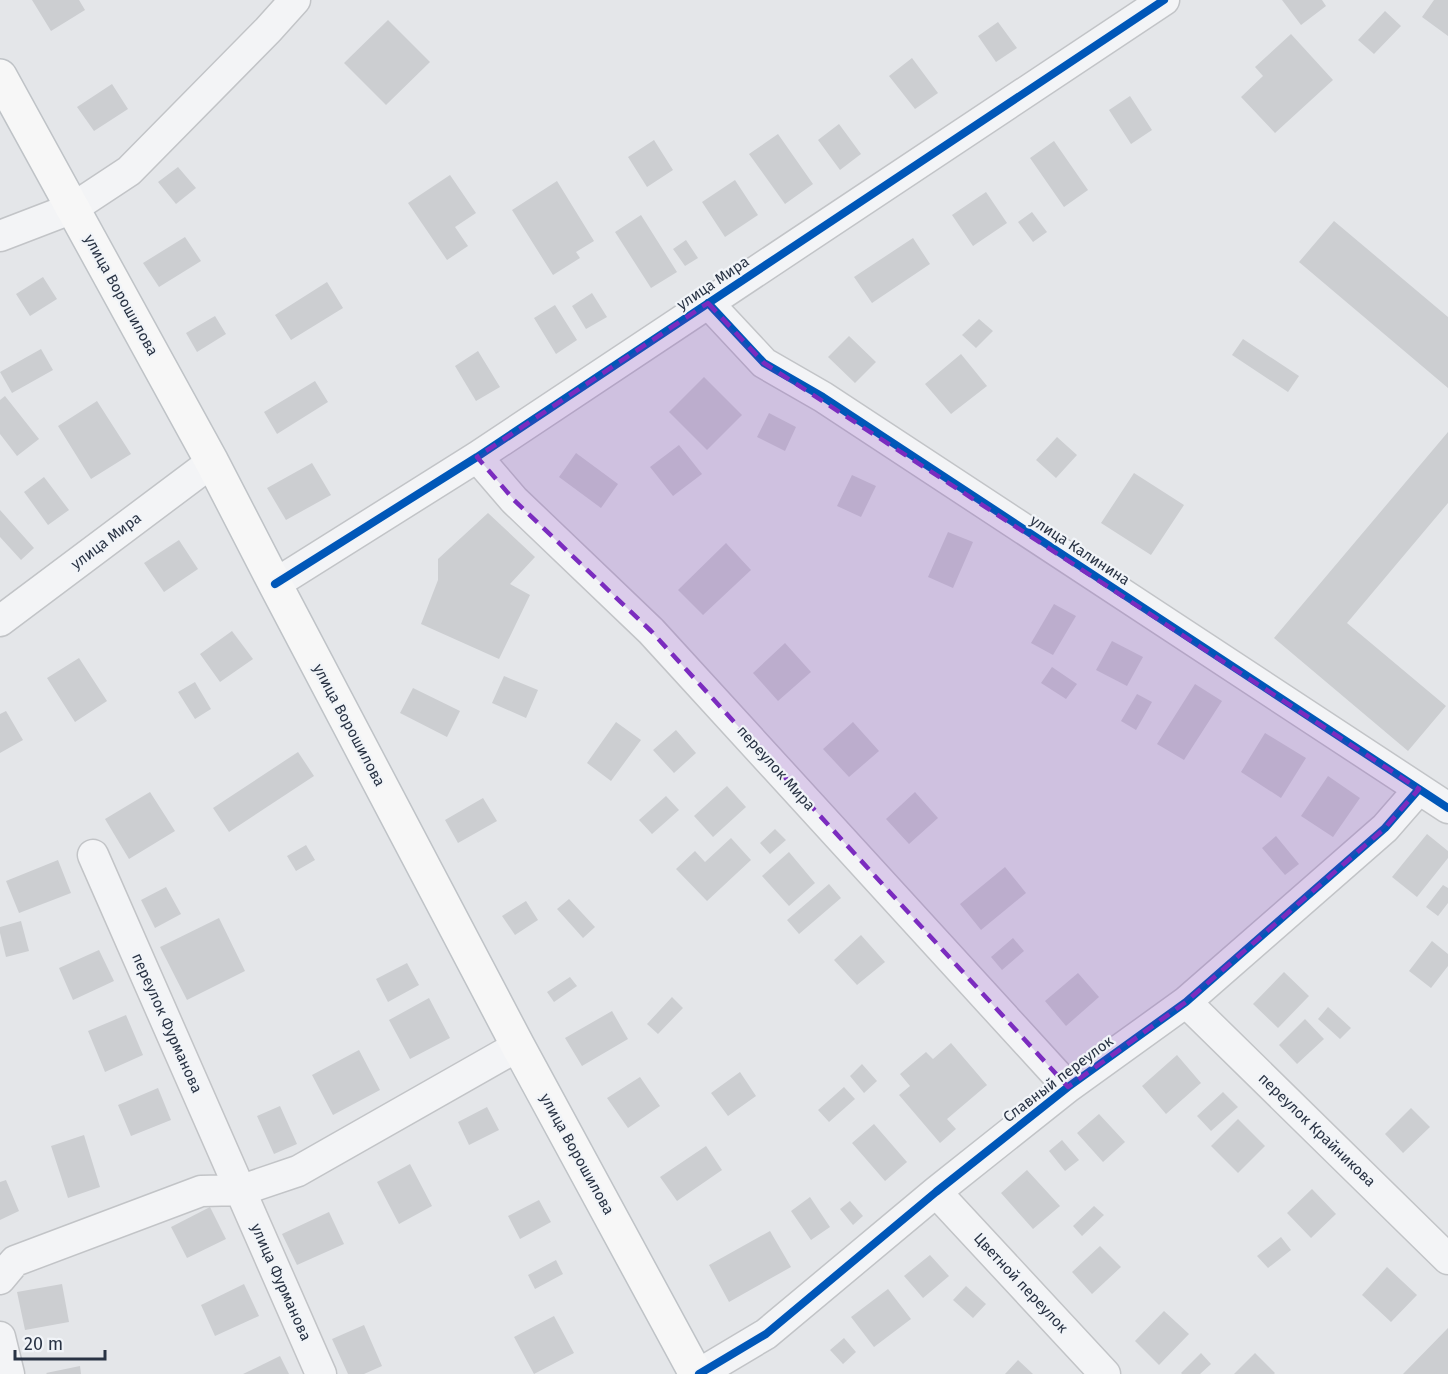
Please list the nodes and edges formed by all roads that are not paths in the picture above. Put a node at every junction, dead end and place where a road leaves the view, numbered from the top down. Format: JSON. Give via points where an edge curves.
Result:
{"nodes":[{"id":1,"x":295,"y":0,"type":"edge"},
{"id":2,"x":1164,"y":0,"type":"edge"},
{"id":3,"x":0,"y":76,"type":"edge"},
{"id":4,"x":73,"y":208,"type":"junction"},
{"id":5,"x":0,"y":236,"type":"edge"},
{"id":6,"x":708,"y":303,"type":"junction"},
{"id":7,"x":477,"y":457,"type":"junction"},
{"id":8,"x":212,"y":462,"type":"junction"},
{"id":9,"x":275,"y":584,"type":"junction"},
{"id":10,"x":0,"y":621,"type":"edge"},
{"id":11,"x":1419,"y":789,"type":"junction"},
{"id":12,"x":1448,"y":808,"type":"edge"},
{"id":13,"x":93,"y":855,"type":"dead end"},
{"id":14,"x":1186,"y":1002,"type":"junction"},
{"id":15,"x":518,"y":1046,"type":"junction"},
{"id":16,"x":1068,"y":1087,"type":"junction"},
{"id":17,"x":242,"y":1190,"type":"junction"},
{"id":18,"x":936,"y":1192,"type":"junction"},
{"id":19,"x":1448,"y":1259,"type":"edge"},
{"id":20,"x":0,"y":1279,"type":"edge"},
{"id":21,"x":0,"y":1337,"type":"edge"},
{"id":22,"x":9,"y":1374,"type":"edge"},
{"id":23,"x":321,"y":1374,"type":"edge"},
{"id":24,"x":698,"y":1374,"type":"edge"},
{"id":25,"x":1105,"y":1374,"type":"edge"}],
"edges":[{"from":1,"to":4,"type":"street","via":[[129,171]]},
{"from":2,"to":6,"type":"street","name":"улица Мира"},
{"from":3,"to":4,"type":"main road","name":"улица Ворошилова"},
{"from":4,"to":5,"type":"street"},
{"from":4,"to":8,"type":"main road","name":"улица Ворошилова"},
{"from":6,"to":7,"type":"street","name":"улица Мира"},
{"from":6,"to":11,"type":"street","name":"улица Калинина","via":[[764,363],[833,404]]},
{"from":7,"to":9,"type":"street","name":"улица Мира"},
{"from":7,"to":16,"type":"street","name":"переулок Мира","via":[[514,500],[651,631]]},
{"from":8,"to":9,"type":"main road","name":"улица Ворошилова"},
{"from":8,"to":10,"type":"street","name":"улица Мира"},
{"from":9,"to":15,"type":"main road","name":"улица Ворошилова"},
{"from":11,"to":12,"type":"street","name":"улица Калинина"},
{"from":11,"to":14,"type":"street","name":"Славный переулок","via":[[1385,828]]},
{"from":13,"to":17,"type":"street","name":"переулок Фурманова"},
{"from":14,"to":16,"type":"street","name":"Славный переулок"},
{"from":14,"to":19,"type":"street","name":"переулок Крайникова"},
{"from":15,"to":17,"type":"street","via":[[298,1171]]},
{"from":15,"to":24,"type":"main road","name":"улица Ворошилова"},
{"from":16,"to":18,"type":"street","name":"Славный переулок"},
{"from":17,"to":20,"type":"street","via":[[201,1191],[15,1262]]},
{"from":17,"to":23,"type":"street","name":"улица Фурманова"},
{"from":18,"to":24,"type":"street","name":"Славный переулок","via":[[766,1334]]},
{"from":18,"to":25,"type":"street","name":"Цветной переулок"},
{"from":21,"to":22,"type":"street"}]}
